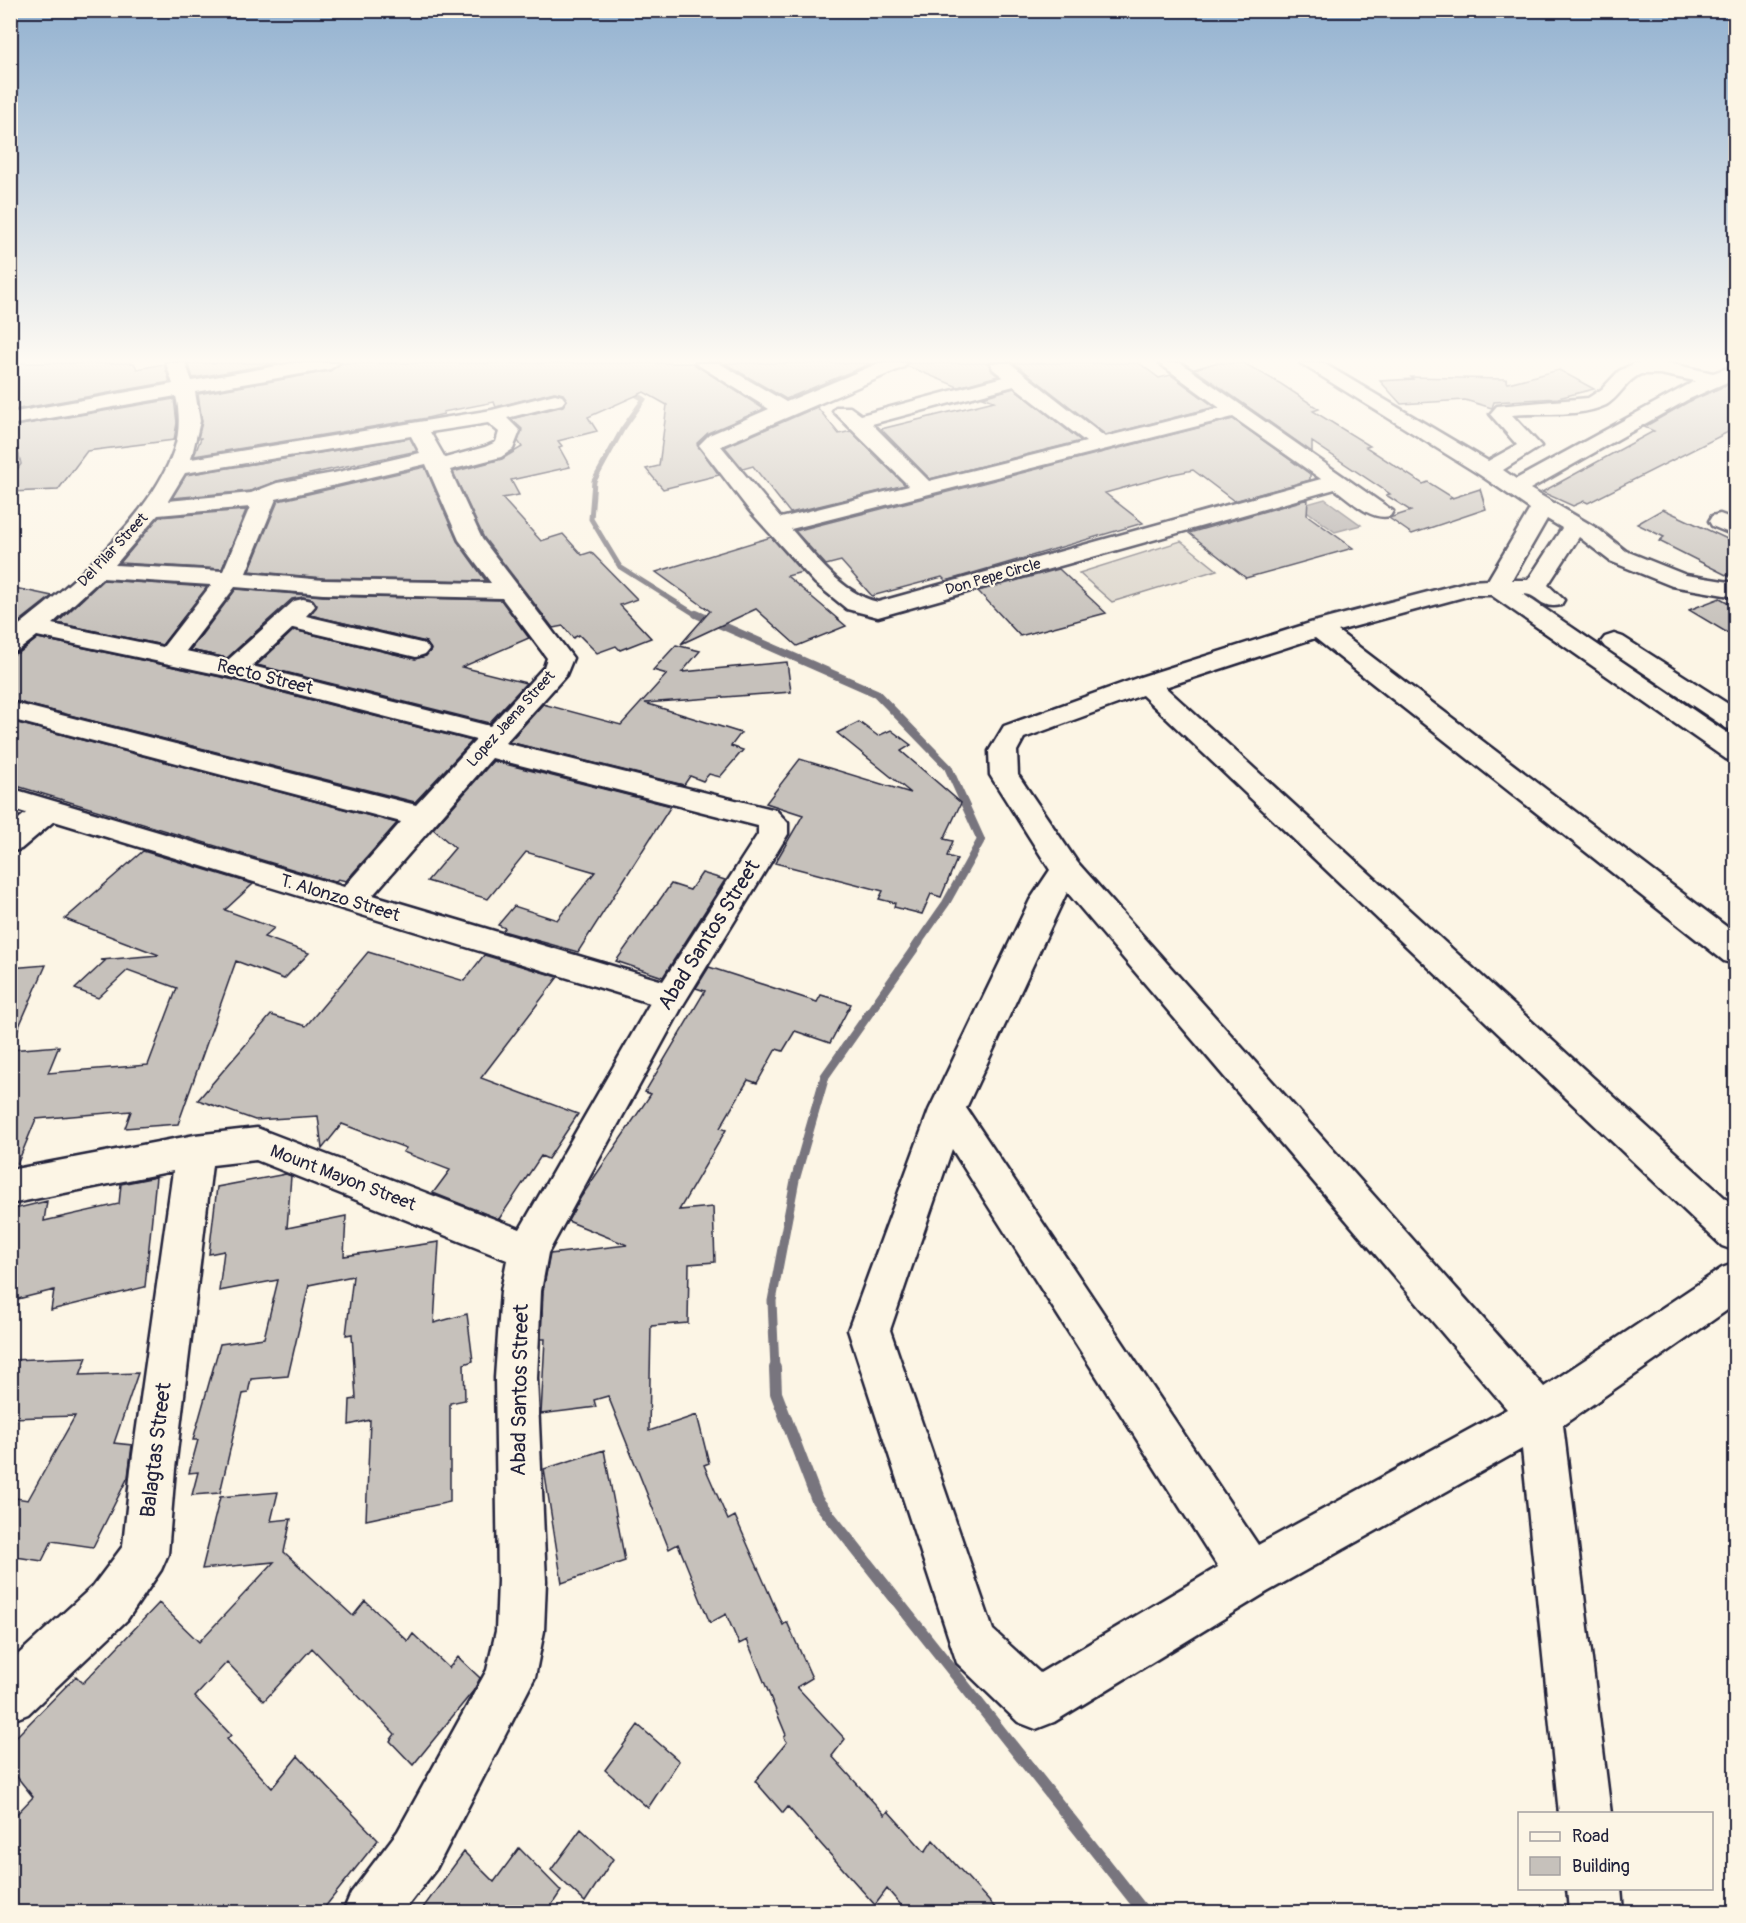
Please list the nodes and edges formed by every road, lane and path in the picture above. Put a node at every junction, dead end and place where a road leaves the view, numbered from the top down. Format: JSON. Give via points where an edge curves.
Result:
{"nodes":[{"id":1,"x":184,"y":453,"type":"edge"},
{"id":2,"x":269,"y":453,"type":"edge"},
{"id":3,"x":430,"y":453,"type":"edge"},
{"id":4,"x":488,"y":453,"type":"edge"},
{"id":5,"x":716,"y":453,"type":"edge"},
{"id":6,"x":889,"y":453,"type":"edge"},
{"id":7,"x":1070,"y":453,"type":"edge"},
{"id":8,"x":1298,"y":453,"type":"edge"},
{"id":9,"x":1459,"y":453,"type":"edge"},
{"id":10,"x":1518,"y":453,"type":"edge"},
{"id":11,"x":1572,"y":453,"type":"edge"},
{"id":12,"x":1579,"y":453,"type":"edge"},
{"id":13,"x":1575,"y":455,"type":"junction"},
{"id":14,"x":435,"y":461,"type":"junction"},
{"id":15,"x":177,"y":468,"type":"junction"},
{"id":16,"x":1488,"y":470,"type":"junction"},
{"id":17,"x":1339,"y":481,"type":"junction"},
{"id":18,"x":924,"y":488,"type":"junction"},
{"id":19,"x":1516,"y":488,"type":"junction"},
{"id":20,"x":266,"y":495,"type":"junction"},
{"id":21,"x":1542,"y":507,"type":"junction"},
{"id":22,"x":150,"y":509,"type":"junction"},
{"id":23,"x":1382,"y":511,"type":"dead end"},
{"id":24,"x":777,"y":526,"type":"junction"},
{"id":25,"x":1582,"y":530,"type":"junction"},
{"id":26,"x":1514,"y":555,"type":"junction"},
{"id":27,"x":1551,"y":563,"type":"junction"},
{"id":28,"x":98,"y":571,"type":"junction"},
{"id":29,"x":230,"y":579,"type":"junction"},
{"id":30,"x":323,"y":587,"type":"junction"},
{"id":31,"x":1496,"y":587,"type":"junction"},
{"id":32,"x":1535,"y":587,"type":"junction"},
{"id":33,"x":1736,"y":590,"type":"edge"},
{"id":34,"x":509,"y":591,"type":"junction"},
{"id":35,"x":289,"y":620,"type":"junction"},
{"id":36,"x":33,"y":628,"type":"junction"},
{"id":37,"x":1318,"y":628,"type":"junction"},
{"id":38,"x":10,"y":645,"type":"edge"},
{"id":39,"x":416,"y":649,"type":"dead end"},
{"id":40,"x":169,"y":656,"type":"junction"},
{"id":41,"x":233,"y":669,"type":"junction"},
{"id":42,"x":1146,"y":684,"type":"junction"},
{"id":43,"x":10,"y":710,"type":"edge"},
{"id":44,"x":1736,"y":722,"type":"edge"},
{"id":45,"x":490,"y":741,"type":"junction"},
{"id":46,"x":1736,"y":753,"type":"edge"},
{"id":47,"x":10,"y":798,"type":"edge"},
{"id":48,"x":49,"y":810,"type":"junction"},
{"id":49,"x":422,"y":817,"type":"junction"},
{"id":50,"x":772,"y":823,"type":"joint"},
{"id":51,"x":10,"y":842,"type":"edge"},
{"id":52,"x":1066,"y":870,"type":"junction"},
{"id":53,"x":350,"y":901,"type":"junction"},
{"id":54,"x":1736,"y":952,"type":"edge"},
{"id":55,"x":670,"y":996,"type":"junction"},
{"id":56,"x":947,"y":1110,"type":"junction"},
{"id":57,"x":195,"y":1151,"type":"junction"},
{"id":58,"x":10,"y":1187,"type":"edge"},
{"id":59,"x":1736,"y":1234,"type":"edge"},
{"id":60,"x":529,"y":1250,"type":"junction"},
{"id":61,"x":1736,"y":1281,"type":"edge"},
{"id":62,"x":1540,"y":1415,"type":"junction"},
{"id":63,"x":1250,"y":1575,"type":"junction"},
{"id":64,"x":10,"y":1696,"type":"edge"},
{"id":65,"x":1585,"y":1812,"type":"edge"},
{"id":66,"x":1594,"y":1890,"type":"edge"},
{"id":67,"x":370,"y":1912,"type":"edge"},
{"id":68,"x":1596,"y":1912,"type":"edge"}],
"edges":[{"from":1,"to":15,"type":"street","name":"Del Pilar Street"},
{"from":2,"to":15,"type":"street"},
{"from":3,"to":14,"type":"street","name":"Lopez Jaena Street"},
{"from":4,"to":14,"type":"street"},
{"from":5,"to":24,"type":"street","name":"Don Pepe Circle"},
{"from":6,"to":18,"type":"street"},
{"from":7,"to":18,"type":"street"},
{"from":8,"to":17,"type":"street"},
{"from":9,"to":16,"type":"street"},
{"from":10,"to":16,"type":"street"},
{"from":11,"to":13,"type":"street"},
{"from":12,"to":13,"type":"street"},
{"from":13,"to":19,"type":"street"},
{"from":14,"to":20,"type":"street"},
{"from":14,"to":34,"type":"street","name":"Lopez Jaena Street","via":[[471,540]]},
{"from":15,"to":22,"type":"street","name":"Del Pilar Street"},
{"from":16,"to":19,"type":"street"},
{"from":17,"to":23,"type":"street"},
{"from":17,"to":24,"type":"street","name":"Don Pepe Circle","via":[[878,610],[856,604],[840,593]]},
{"from":18,"to":24,"type":"street"},
{"from":19,"to":21,"type":"street"},
{"from":20,"to":22,"type":"street","via":[[234,503]]},
{"from":20,"to":29,"type":"street"},
{"from":21,"to":25,"type":"street"},
{"from":21,"to":26,"type":"street"},
{"from":22,"to":28,"type":"street","name":"Del Pilar Street"},
{"from":25,"to":27,"type":"street"},
{"from":25,"to":33,"type":"street","via":[[1638,566],[1681,581]]},
{"from":26,"to":27,"type":"street"},
{"from":26,"to":31,"type":"street"},
{"from":27,"to":32,"type":"street"},
{"from":28,"to":29,"type":"street"},
{"from":28,"to":36,"type":"street","name":"Del Pilar Street"},
{"from":29,"to":30,"type":"street"},
{"from":29,"to":40,"type":"street"},
{"from":30,"to":34,"type":"street"},
{"from":30,"to":35,"type":"street"},
{"from":31,"to":32,"type":"street"},
{"from":31,"to":37,"type":"street","via":[[1470,588]]},
{"from":31,"to":46,"type":"street"},
{"from":32,"to":44,"type":"street"},
{"from":34,"to":45,"type":"street","name":"Lopez Jaena Street","via":[[560,658],[557,669]]},
{"from":35,"to":39,"type":"street"},
{"from":35,"to":41,"type":"street"},
{"from":36,"to":38,"type":"street","name":"Del Pilar Street"},
{"from":36,"to":40,"type":"street","name":"Recto Street"},
{"from":37,"to":42,"type":"street"},
{"from":37,"to":54,"type":"street"},
{"from":40,"to":41,"type":"street","name":"Recto Street"},
{"from":41,"to":45,"type":"street","name":"Recto Street"},
{"from":42,"to":52,"type":"street","via":[[1014,732],[1003,751],[1004,775]]},
{"from":42,"to":59,"type":"street"},
{"from":43,"to":49,"type":"street"},
{"from":45,"to":49,"type":"street","name":"Lopez Jaena Street"},
{"from":45,"to":50,"type":"street","name":"Recto Street","via":[[766,817]]},
{"from":47,"to":48,"type":"street","name":"T. Alonzo Street"},
{"from":48,"to":51,"type":"street"},
{"from":48,"to":53,"type":"street","name":"T. Alonzo Street"},
{"from":49,"to":53,"type":"street","name":"Lopez Jaena Street"},
{"from":50,"to":55,"type":"street","name":"Abad Santos Street","via":[[772,834]]},
{"from":52,"to":56,"type":"street","via":[[1046,900]]},
{"from":52,"to":62,"type":"street"},
{"from":53,"to":55,"type":"street","name":"T. Alonzo Street"},
{"from":55,"to":60,"type":"street","name":"Abad Santos Street"},
{"from":56,"to":63,"type":"street"},
{"from":56,"to":63,"type":"street","via":[[869,1330],[974,1646],[1036,1704]]},
{"from":57,"to":58,"type":"street","name":"Mount Mayon Street"},
{"from":57,"to":60,"type":"street","name":"Mount Mayon Street","via":[[257,1144]]},
{"from":57,"to":64,"type":"street","name":"Balagtas Street","via":[[145,1554],[110,1603]]},
{"from":60,"to":67,"type":"street","name":"Abad Santos Street","via":[[521,1291],[516,1378],[520,1631],[510,1677],[417,1850]]},
{"from":61,"to":62,"type":"street"},
{"from":62,"to":63,"type":"street"},
{"from":62,"to":65,"type":"street"},
{"from":66,"to":68,"type":"street"}]}
